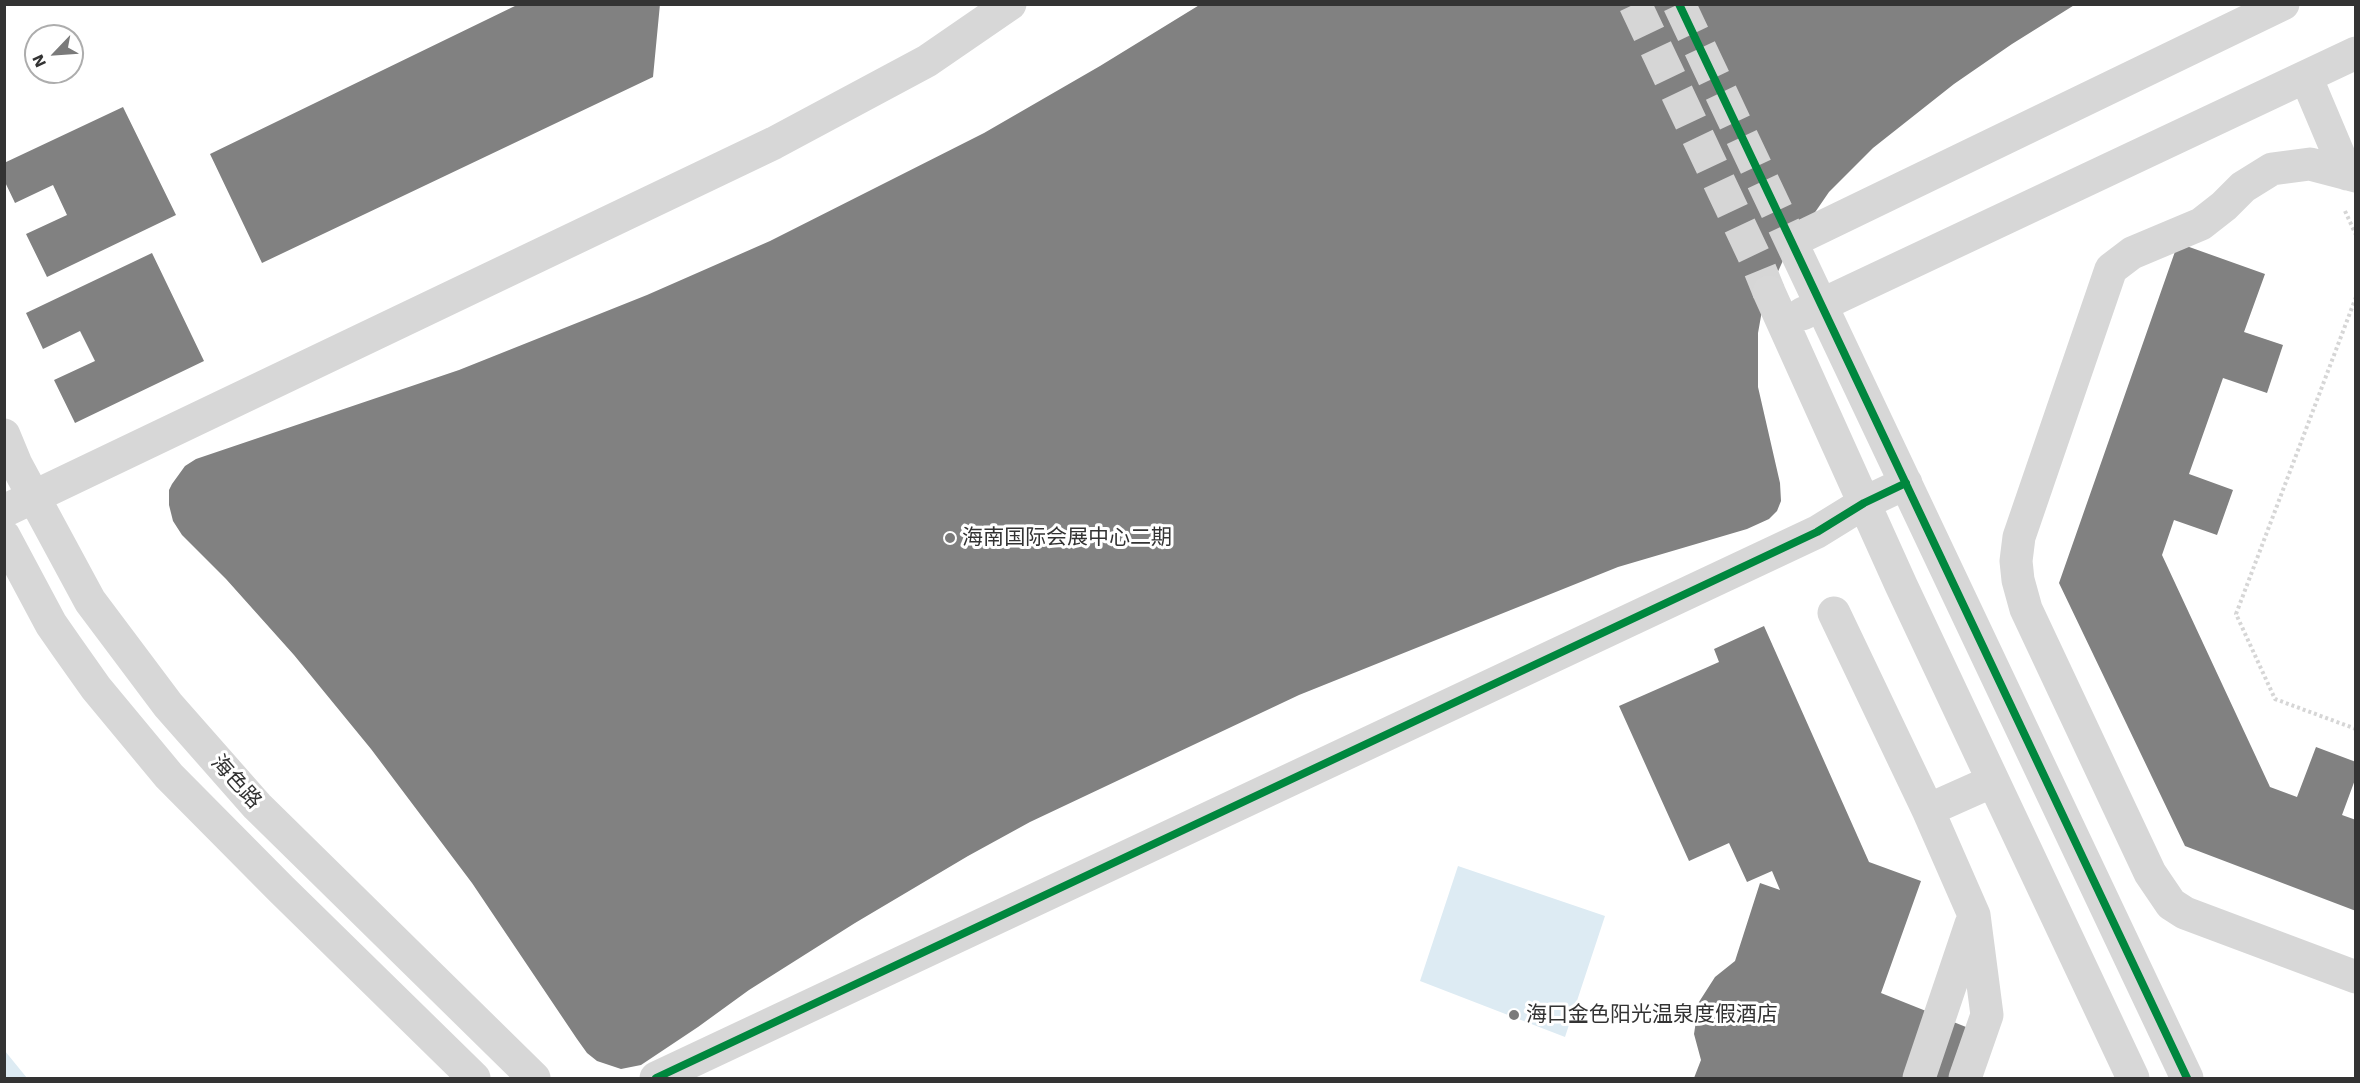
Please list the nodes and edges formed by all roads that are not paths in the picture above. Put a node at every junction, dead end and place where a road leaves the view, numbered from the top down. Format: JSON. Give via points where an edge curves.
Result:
{"nodes":[{"id":1,"x":1010,"y":4,"type":"edge"},
{"id":2,"x":2283,"y":4,"type":"edge"},
{"id":3,"x":2355,"y":53,"type":"edge"},
{"id":4,"x":2306,"y":77,"type":"junction"},
{"id":5,"x":2351,"y":175,"type":"edge"},
{"id":6,"x":1769,"y":292,"type":"tunnel mouth"},
{"id":7,"x":1821,"y":305,"type":"junction"},
{"id":8,"x":1782,"y":324,"type":"junction"},
{"id":9,"x":4,"y":435,"type":"edge"},
{"id":10,"x":1906,"y":483,"type":"junction"},
{"id":11,"x":34,"y":497,"type":"junction"},
{"id":12,"x":1864,"y":503,"type":"junction"},
{"id":13,"x":4,"y":511,"type":"edge"},
{"id":14,"x":4,"y":536,"type":"edge"},
{"id":15,"x":1834,"y":613,"type":"dead end"},
{"id":16,"x":1992,"y":781,"type":"junction"},
{"id":17,"x":1928,"y":810,"type":"junction"},
{"id":18,"x":1974,"y":915,"type":"junction"},
{"id":19,"x":2355,"y":977,"type":"edge"},
{"id":20,"x":474,"y":1078,"type":"edge"},
{"id":21,"x":534,"y":1078,"type":"edge"},
{"id":22,"x":656,"y":1078,"type":"edge"},
{"id":23,"x":1919,"y":1078,"type":"edge"},
{"id":24,"x":1965,"y":1078,"type":"edge"},
{"id":25,"x":2133,"y":1078,"type":"edge"},
{"id":26,"x":2187,"y":1078,"type":"edge"}],
"edges":[{"from":1,"to":11,"type":"street","via":[[927,60],[774,143]]},
{"from":2,"to":7,"type":"street","via":[[1803,245]]},
{"from":3,"to":4,"type":"street"},
{"from":4,"to":5,"type":"street"},
{"from":4,"to":7,"type":"street"},
{"from":5,"to":19,"type":"street","via":[[2310,164],[2271,169],[2243,187],[2201,224],[2132,253],[2111,269],[2019,537],[2016,561],[2026,609],[2150,873],[2171,904],[2185,913]]},
{"from":6,"to":8,"type":"street"},
{"from":7,"to":8,"type":"street"},
{"from":7,"to":10,"type":"street"},
{"from":8,"to":12,"type":"street"},
{"from":9,"to":11,"type":"street","name":"海色路"},
{"from":10,"to":12,"type":"street"},
{"from":10,"to":26,"type":"street"},
{"from":11,"to":13,"type":"street"},
{"from":11,"to":21,"type":"street","name":"海色路","via":[[90,601],[168,705],[257,806]]},
{"from":12,"to":16,"type":"street"},
{"from":12,"to":22,"type":"street","via":[[1817,532]]},
{"from":14,"to":20,"type":"street","name":"海色路","via":[[51,624],[96,688],[169,776]]},
{"from":15,"to":17,"type":"street"},
{"from":16,"to":17,"type":"street"},
{"from":16,"to":25,"type":"street"},
{"from":17,"to":18,"type":"street"},
{"from":18,"to":23,"type":"street"},
{"from":18,"to":24,"type":"street","via":[[1987,1015]]}]}
